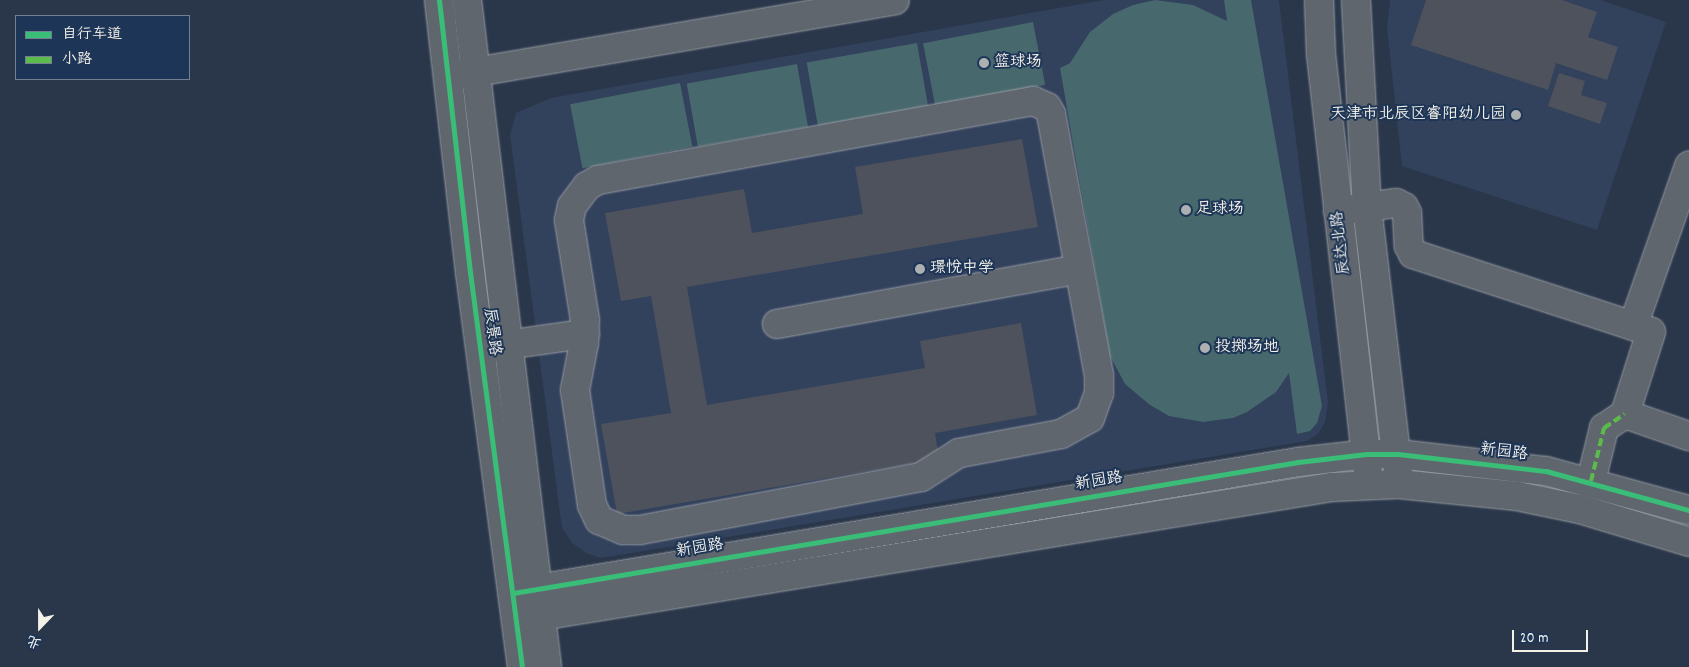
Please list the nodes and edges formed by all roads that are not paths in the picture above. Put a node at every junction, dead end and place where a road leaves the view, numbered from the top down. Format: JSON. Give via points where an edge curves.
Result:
{"nodes":[{"id":1,"x":439,"y":0,"type":"edge"},
{"id":2,"x":467,"y":0,"type":"edge"},
{"id":3,"x":895,"y":0,"type":"edge"},
{"id":4,"x":1319,"y":0,"type":"edge"},
{"id":5,"x":1356,"y":0,"type":"edge"},
{"id":6,"x":476,"y":72,"type":"junction"},
{"id":7,"x":447,"y":77,"type":"junction"},
{"id":8,"x":1689,"y":166,"type":"edge"},
{"id":9,"x":1366,"y":207,"type":"junction"},
{"id":10,"x":1338,"y":211,"type":"junction"},
{"id":11,"x":1080,"y":269,"type":"junction"},
{"id":12,"x":777,"y":324,"type":"dead end"},
{"id":13,"x":1633,"y":326,"type":"junction"},
{"id":14,"x":585,"y":334,"type":"junction"},
{"id":15,"x":508,"y":344,"type":"junction"},
{"id":16,"x":480,"y":349,"type":"junction"},
{"id":17,"x":1625,"y":414,"type":"junction"},
{"id":18,"x":1689,"y":436,"type":"edge"},
{"id":19,"x":1367,"y":454,"type":"junction"},
{"id":20,"x":1398,"y":454,"type":"junction"},
{"id":21,"x":1591,"y":481,"type":"junction"},
{"id":22,"x":1399,"y":484,"type":"junction"},
{"id":23,"x":1370,"y":486,"type":"junction"},
{"id":24,"x":1689,"y":510,"type":"edge"},
{"id":25,"x":1689,"y":542,"type":"edge"},
{"id":26,"x":525,"y":591,"type":"junction"},
{"id":27,"x":528,"y":618,"type":"junction"},
{"id":28,"x":522,"y":667,"type":"edge"},
{"id":29,"x":547,"y":667,"type":"edge"}],
"edges":[{"from":1,"to":7,"type":"street","name":"辰景路"},
{"from":2,"to":6,"type":"street","name":"辰景路"},
{"from":3,"to":6,"type":"street"},
{"from":4,"to":10,"type":"street","name":"辰达北路","via":[[1321,54]]},
{"from":5,"to":9,"type":"street","name":"辰达北路"},
{"from":6,"to":7,"type":"street"},
{"from":6,"to":15,"type":"street","name":"辰景路"},
{"from":7,"to":16,"type":"street","name":"辰景路"},
{"from":8,"to":13,"type":"street"},
{"from":9,"to":10,"type":"street"},
{"from":9,"to":13,"type":"street","via":[[1396,203],[1404,207],[1413,254]]},
{"from":9,"to":20,"type":"street","name":"辰达北路"},
{"from":10,"to":19,"type":"street","name":"辰达北路"},
{"from":11,"to":12,"type":"street"},
{"from":11,"to":14,"type":"street","via":[[1050,114],[1047,107],[1033,101],[598,180],[578,196],[569,220]]},
{"from":11,"to":14,"type":"street","via":[[1099,392],[1090,418],[1078,428],[960,453],[921,477],[640,530],[610,526],[599,520],[592,505],[575,390]]},
{"from":13,"to":17,"type":"street","via":[[1651,332]]},
{"from":14,"to":15,"type":"street"},
{"from":15,"to":16,"type":"street"},
{"from":15,"to":26,"type":"street","name":"辰景路"},
{"from":16,"to":26,"type":"street","name":"辰景路"},
{"from":17,"to":18,"type":"street"},
{"from":17,"to":21,"type":"street","via":[[1604,428]]},
{"from":19,"to":20,"type":"street","name":"新园路"},
{"from":19,"to":23,"type":"street","name":"辰达北路"},
{"from":19,"to":26,"type":"street","name":"新园路","via":[[1298,462]]},
{"from":20,"to":21,"type":"street","name":"新园路","via":[[1496,464]]},
{"from":20,"to":22,"type":"street","name":"辰达北路"},
{"from":21,"to":24,"type":"street","name":"新园路"},
{"from":22,"to":23,"type":"street"},
{"from":22,"to":25,"type":"street","via":[[1517,496],[1580,509]]},
{"from":23,"to":27,"type":"street","via":[[1274,495]]},
{"from":26,"to":27,"type":"street","name":"辰景路"},
{"from":27,"to":28,"type":"street","name":"辰景路"},
{"from":27,"to":29,"type":"street","name":"辰景路"}]}
